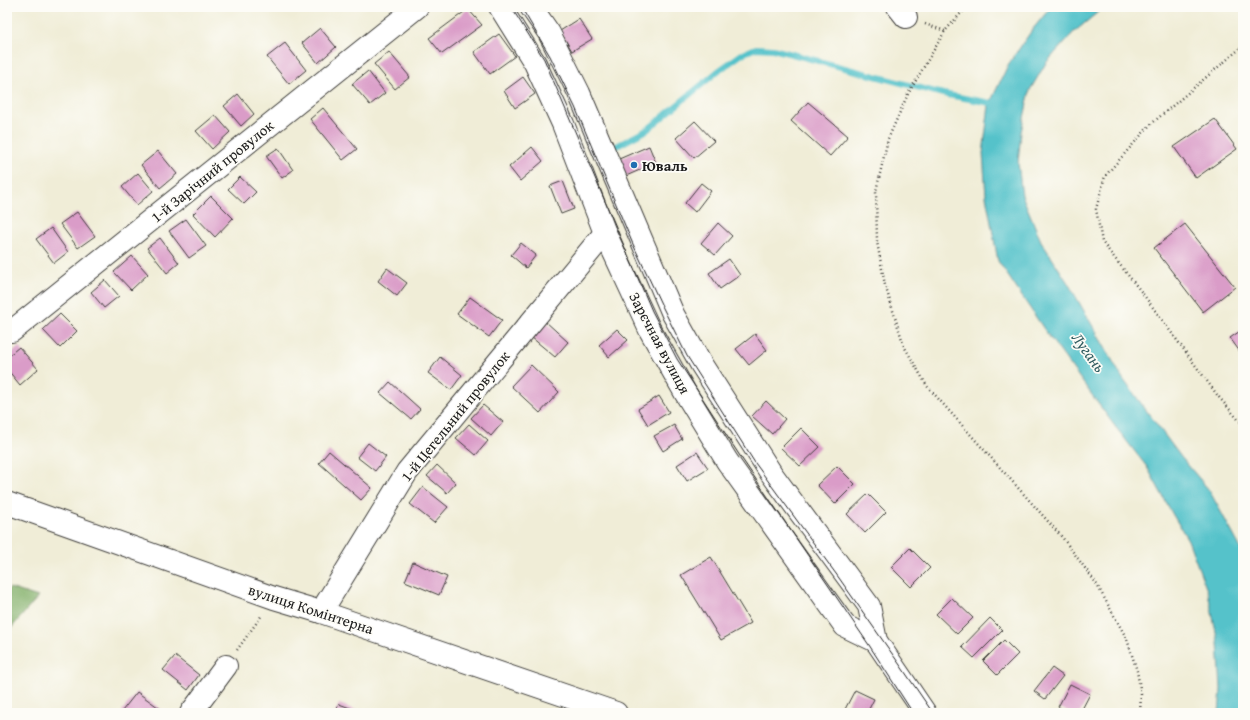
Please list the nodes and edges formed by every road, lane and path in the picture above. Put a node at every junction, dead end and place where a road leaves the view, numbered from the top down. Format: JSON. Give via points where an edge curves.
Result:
{"nodes":[{"id":1,"x":417,"y":7,"type":"edge"},
{"id":2,"x":500,"y":7,"type":"edge"},
{"id":3,"x":531,"y":7,"type":"edge"},
{"id":4,"x":970,"y":7,"type":"edge"},
{"id":5,"x":1243,"y":46,"type":"edge"},
{"id":6,"x":605,"y":233,"type":"junction"},
{"id":7,"x":7,"y":329,"type":"edge"},
{"id":8,"x":1243,"y":425,"type":"edge"},
{"id":9,"x":7,"y":503,"type":"edge"},
{"id":10,"x":274,"y":598,"type":"junction"},
{"id":11,"x":321,"y":612,"type":"junction"},
{"id":12,"x":876,"y":641,"type":"junction"},
{"id":13,"x":226,"y":666,"type":"joint"},
{"id":14,"x":190,"y":713,"type":"edge"},
{"id":15,"x":616,"y":713,"type":"edge"},
{"id":16,"x":925,"y":713,"type":"edge"},
{"id":17,"x":1140,"y":713,"type":"edge"}],
"edges":[{"from":1,"to":7,"type":"street","name":"1-й Зарічний провулок","via":[[12,331]]},
{"from":2,"to":6,"type":"street","name":"Зарєчная вулиця","via":[[535,63],[563,124]]},
{"from":3,"to":12,"type":"street","name":"Зарєчная вулиця","via":[[549,34],[579,93],[673,314],[701,364],[770,473],[869,606]]},
{"from":4,"to":17,"type":"path","via":[[962,12],[945,32],[908,94],[888,139],[876,192],[877,242],[885,284],[904,346],[927,386],[1062,537],[1096,583],[1127,639],[1141,694]]},
{"from":5,"to":8,"type":"path","via":[[1150,125],[1105,176],[1096,209],[1102,242],[1218,396]]},
{"from":6,"to":11,"type":"street","name":"1-й Цегельний провулок","via":[[407,472]]},
{"from":6,"to":12,"type":"street","name":"Зарєчная вулиця","via":[[650,330],[727,460],[845,626]]},
{"from":9,"to":10,"type":"street","name":"вулиця Комінтерна"},
{"from":10,"to":11,"type":"street","name":"вулиця Комінтерна"},
{"from":10,"to":13,"type":"path"},
{"from":11,"to":15,"type":"street","name":"вулиця Комінтерна"},
{"from":12,"to":16,"type":"street","name":"Зарєчная вулиця"},
{"from":13,"to":14,"type":"street"}]}
